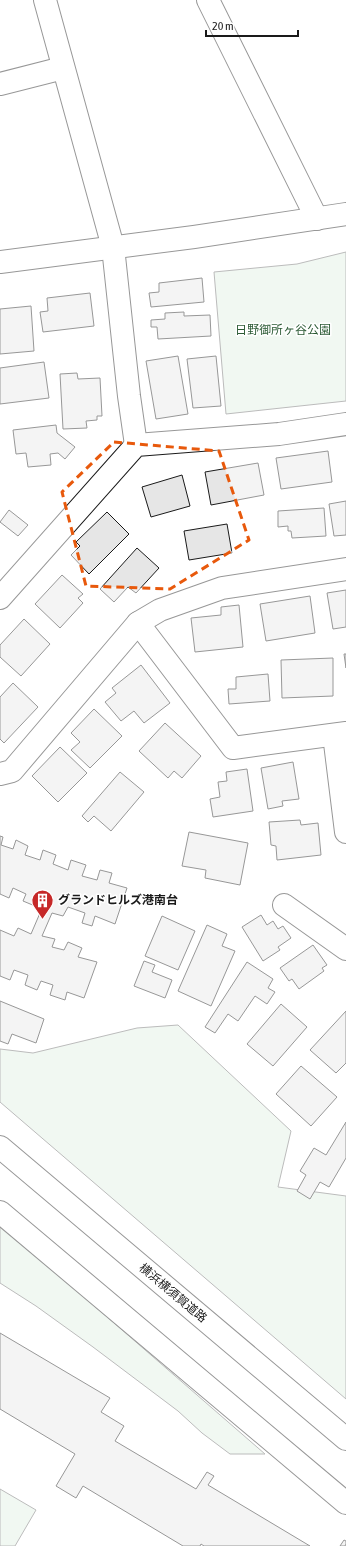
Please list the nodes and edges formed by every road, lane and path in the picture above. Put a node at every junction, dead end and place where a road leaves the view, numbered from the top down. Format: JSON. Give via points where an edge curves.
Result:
{"nodes":[{"id":1,"x":45,"y":0,"type":"edge"},
{"id":2,"x":208,"y":0,"type":"edge"},
{"id":3,"x":63,"y":68,"type":"junction"},
{"id":4,"x":0,"y":84,"type":"edge"},
{"id":5,"x":346,"y":214,"type":"edge"},
{"id":6,"x":317,"y":219,"type":"junction"},
{"id":7,"x":113,"y":247,"type":"junction"},
{"id":8,"x":0,"y":262,"type":"edge"},
{"id":9,"x":346,"y":424,"type":"edge"},
{"id":10,"x":136,"y":445,"type":"junction"},
{"id":11,"x":346,"y":569,"type":"edge"},
{"id":12,"x":0,"y":598,"type":"edge"},
{"id":13,"x":138,"y":623,"type":"junction"},
{"id":14,"x":340,"y":734,"type":"edge"},
{"id":15,"x":0,"y":774,"type":"edge"},
{"id":16,"x":346,"y":832,"type":"edge"},
{"id":17,"x":284,"y":905,"type":"dead end"},
{"id":18,"x":346,"y":949,"type":"edge"},
{"id":19,"x":0,"y":1147,"type":"edge"},
{"id":20,"x":0,"y":1212,"type":"edge"},
{"id":21,"x":346,"y":1439,"type":"edge"},
{"id":22,"x":346,"y":1503,"type":"edge"}],
"edges":[{"from":1,"to":3,"type":"main road"},
{"from":2,"to":6,"type":"main road"},
{"from":3,"to":4,"type":"main road"},
{"from":3,"to":7,"type":"main road"},
{"from":5,"to":6,"type":"main road"},
{"from":6,"to":7,"type":"main road"},
{"from":7,"to":8,"type":"main road"},
{"from":7,"to":10,"type":"main road"},
{"from":9,"to":10,"type":"main road","via":[[279,434]]},
{"from":10,"to":12,"type":"main road"},
{"from":11,"to":13,"type":"main road","via":[[222,588],[160,610]]},
{"from":13,"to":14,"type":"main road","via":[[233,748]]},
{"from":13,"to":15,"type":"main road","via":[[12,771]]},
{"from":14,"to":16,"type":"main road"},
{"from":17,"to":18,"type":"main road"},
{"from":19,"to":21,"type":"main road","name":"横浜横須賀道路"},
{"from":20,"to":22,"type":"main road"}]}
